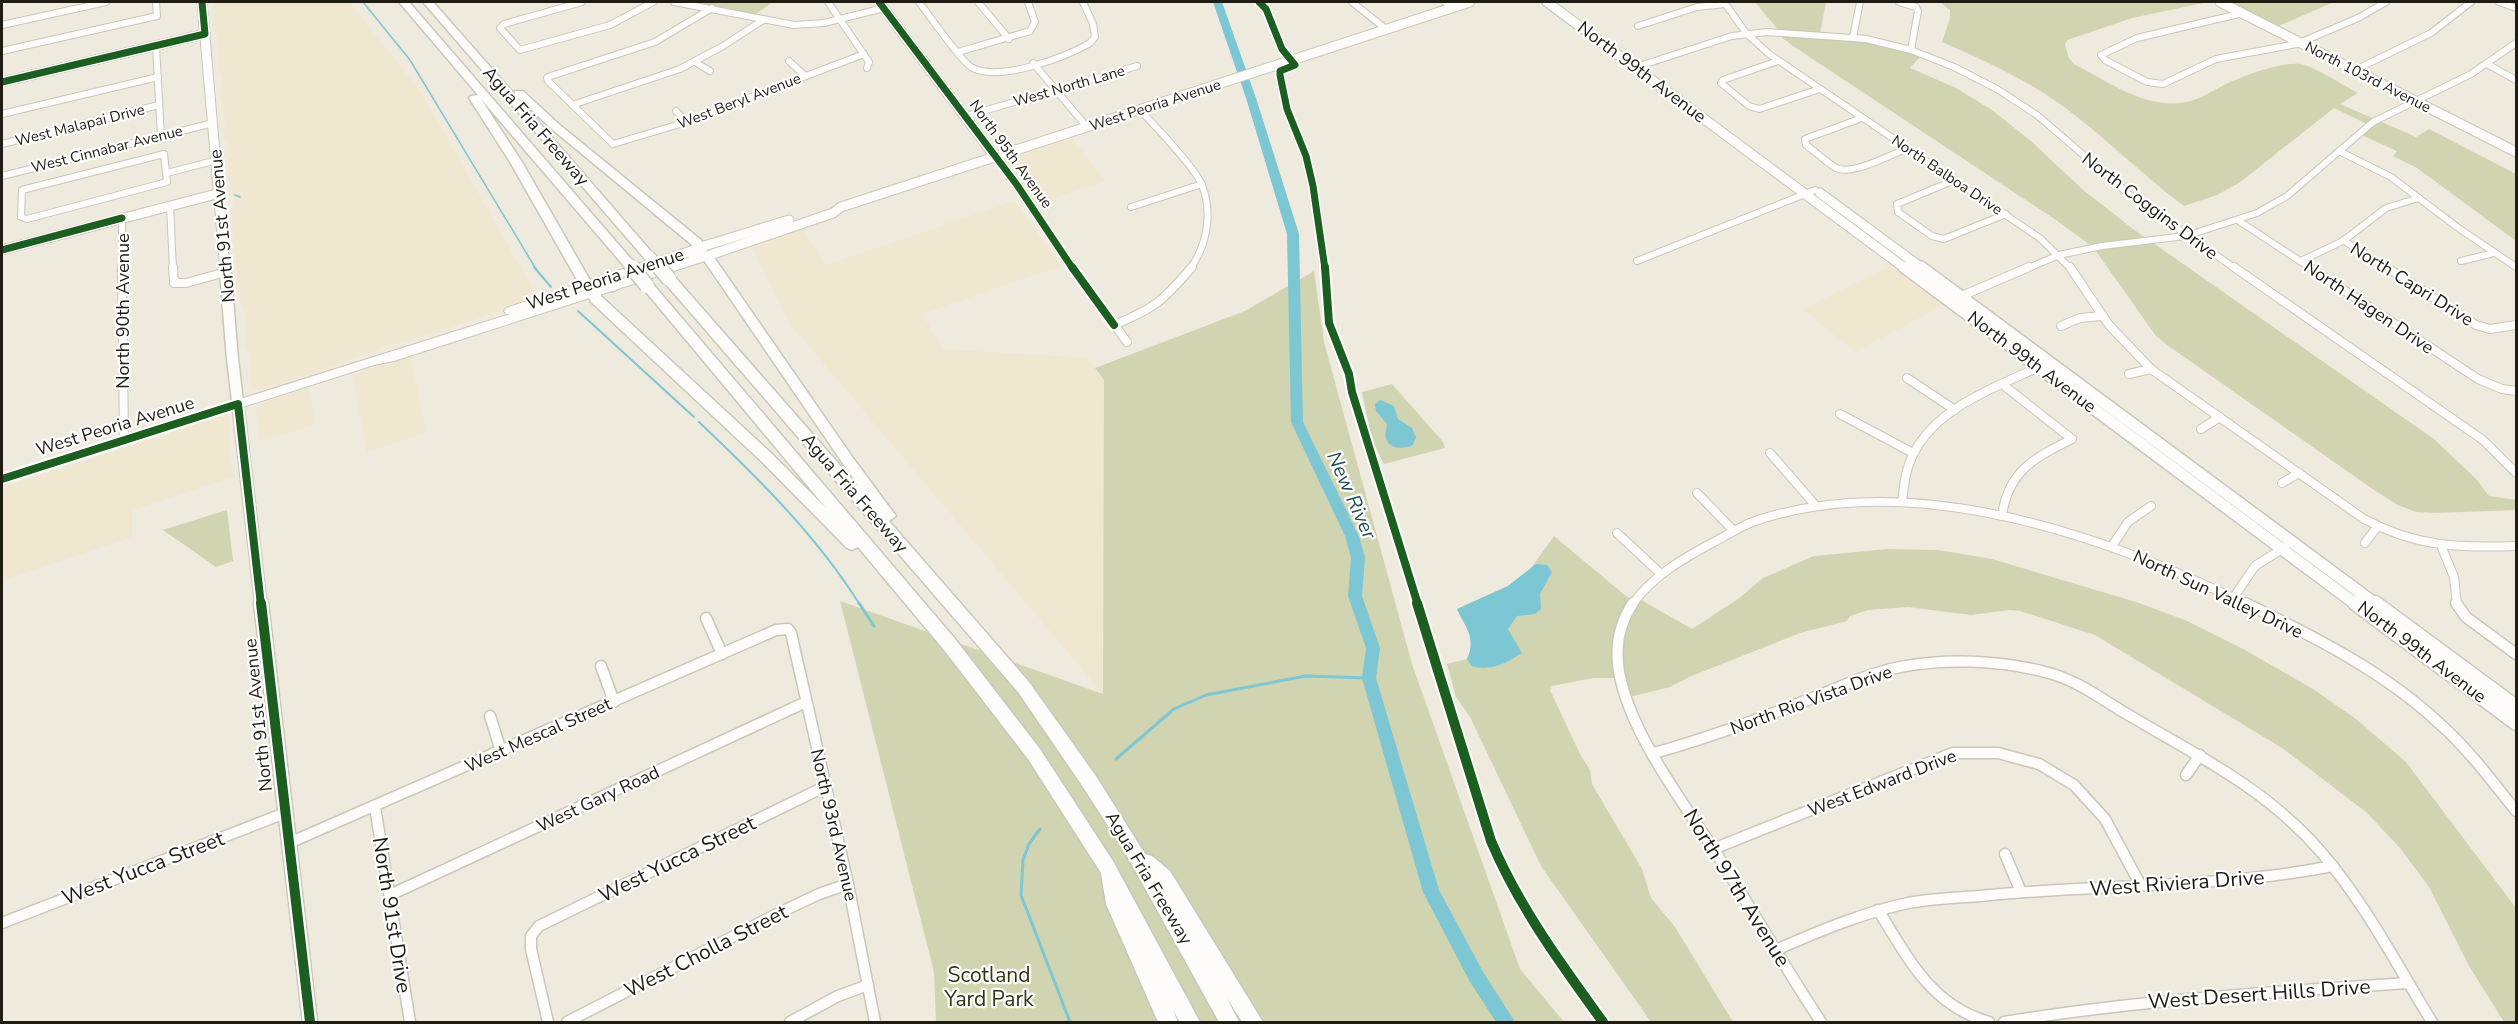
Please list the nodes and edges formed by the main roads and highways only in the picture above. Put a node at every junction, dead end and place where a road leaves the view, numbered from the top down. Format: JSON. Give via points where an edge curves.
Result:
{"nodes":[{"id":1,"x":202,"y":2,"type":"edge"},
{"id":2,"x":404,"y":2,"type":"edge"},
{"id":3,"x":428,"y":2,"type":"edge"},
{"id":4,"x":1470,"y":2,"type":"edge"},
{"id":5,"x":1547,"y":2,"type":"edge"},
{"id":6,"x":1559,"y":2,"type":"edge"},
{"id":7,"x":2220,"y":2,"type":"edge"},
{"id":8,"x":1449,"y":4,"type":"edge"},
{"id":9,"x":882,"y":5,"type":"edge"},
{"id":10,"x":1592,"y":31,"type":"junction"},
{"id":11,"x":205,"y":34,"type":"junction"},
{"id":12,"x":475,"y":57,"type":"junction"},
{"id":13,"x":455,"y":62,"type":"junction"},
{"id":14,"x":2,"y":82,"type":"edge"},
{"id":15,"x":2517,"y":152,"type":"edge"},
{"id":16,"x":995,"y":157,"type":"junction"},
{"id":17,"x":220,"y":193,"type":"junction"},
{"id":18,"x":2,"y":250,"type":"edge"},
{"id":19,"x":702,"y":252,"type":"junction"},
{"id":20,"x":680,"y":260,"type":"joint"},
{"id":21,"x":611,"y":282,"type":"joint"},
{"id":22,"x":591,"y":289,"type":"junction"},
{"id":23,"x":514,"y":309,"type":"junction"},
{"id":24,"x":1999,"y":331,"type":"junction"},
{"id":25,"x":461,"y":336,"type":"junction"},
{"id":26,"x":373,"y":361,"type":"junction"},
{"id":27,"x":238,"y":404,"type":"junction"},
{"id":28,"x":2,"y":478,"type":"edge"},
{"id":29,"x":2288,"y":546,"type":"junction"},
{"id":30,"x":994,"y":650,"type":"junction"},
{"id":31,"x":967,"y":666,"type":"junction"},
{"id":32,"x":2517,"y":707,"type":"edge"},
{"id":33,"x":2517,"y":723,"type":"edge"},
{"id":34,"x":1134,"y":852,"type":"junction"},
{"id":35,"x":1107,"y":867,"type":"junction"},
{"id":36,"x":310,"y":1023,"type":"edge"},
{"id":37,"x":1168,"y":1023,"type":"edge"},
{"id":38,"x":1190,"y":1023,"type":"edge"},
{"id":39,"x":1229,"y":1023,"type":"edge"},
{"id":40,"x":1253,"y":1023,"type":"edge"}],
"edges":[{"from":1,"to":11,"type":"main road","name":"North 91st Avenue"},
{"from":2,"to":13,"type":"highway","name":"Agua Fria Freeway"},
{"from":3,"to":12,"type":"highway","name":"Agua Fria Freeway"},
{"from":4,"to":8,"type":"main road","name":"West Peoria Avenue"},
{"from":5,"to":10,"type":"main road","name":"North 99th Avenue"},
{"from":6,"to":10,"type":"main road","name":"North 99th Avenue"},
{"from":7,"to":15,"type":"main road","name":"North 103rd Avenue"},
{"from":8,"to":16,"type":"main road","name":"West Peoria Avenue","via":[[1386,29]]},
{"from":9,"to":16,"type":"main road","name":"North 95th Avenue"},
{"from":10,"to":24,"type":"main road","name":"North 99th Avenue"},
{"from":11,"to":14,"type":"main road"},
{"from":11,"to":17,"type":"main road","name":"North 91st Avenue"},
{"from":12,"to":19,"type":"highway","via":[[491,66]]},
{"from":12,"to":30,"type":"highway","name":"Agua Fria Freeway","bridge":true},
{"from":13,"to":22,"type":"highway","via":[[456,71],[489,118]]},
{"from":13,"to":31,"type":"highway","name":"Agua Fria Freeway","bridge":true},
{"from":16,"to":19,"type":"main road","name":"West Peoria Avenue","via":[[841,207],[833,213]]},
{"from":17,"to":18,"type":"main road"},
{"from":17,"to":27,"type":"main road","name":"North 91st Avenue"},
{"from":19,"to":20,"type":"highway"},
{"from":19,"to":30,"type":"highway","via":[[848,462],[898,530],[982,626]]},
{"from":20,"to":21,"type":"main road","name":"West Peoria Avenue"},
{"from":21,"to":22,"type":"highway"},
{"from":22,"to":23,"type":"main road","name":"West Peoria Avenue"},
{"from":22,"to":25,"type":"main road","name":"West Peoria Avenue"},
{"from":22,"to":31,"type":"highway","via":[[825,514],[941,649]]},
{"from":23,"to":25,"type":"main road","via":[[466,329]]},
{"from":23,"to":26,"type":"main road","name":"West Peoria Avenue","via":[[389,351]]},
{"from":24,"to":29,"type":"main road","name":"North 99th Avenue"},
{"from":24,"to":29,"type":"main road","name":"North 99th Avenue","via":[[2039,367]]},
{"from":25,"to":26,"type":"main road","name":"West Peoria Avenue"},
{"from":26,"to":27,"type":"main road","name":"West Peoria Avenue"},
{"from":27,"to":28,"type":"main road","name":"West Peoria Avenue"},
{"from":27,"to":36,"type":"main road","name":"North 91st Avenue"},
{"from":29,"to":32,"type":"main road","name":"North 99th Avenue"},
{"from":29,"to":33,"type":"main road","name":"North 99th Avenue"},
{"from":30,"to":34,"type":"highway","name":"Agua Fria Freeway","via":[[1115,818]]},
{"from":31,"to":35,"type":"highway","name":"Agua Fria Freeway","via":[[1040,763]]},
{"from":34,"to":39,"type":"highway","name":"Agua Fria Freeway","via":[[1167,905]]},
{"from":34,"to":40,"type":"highway","via":[[1163,877]]},
{"from":35,"to":37,"type":"highway","via":[[1115,904]]},
{"from":35,"to":38,"type":"highway","name":"Agua Fria Freeway"}]}
